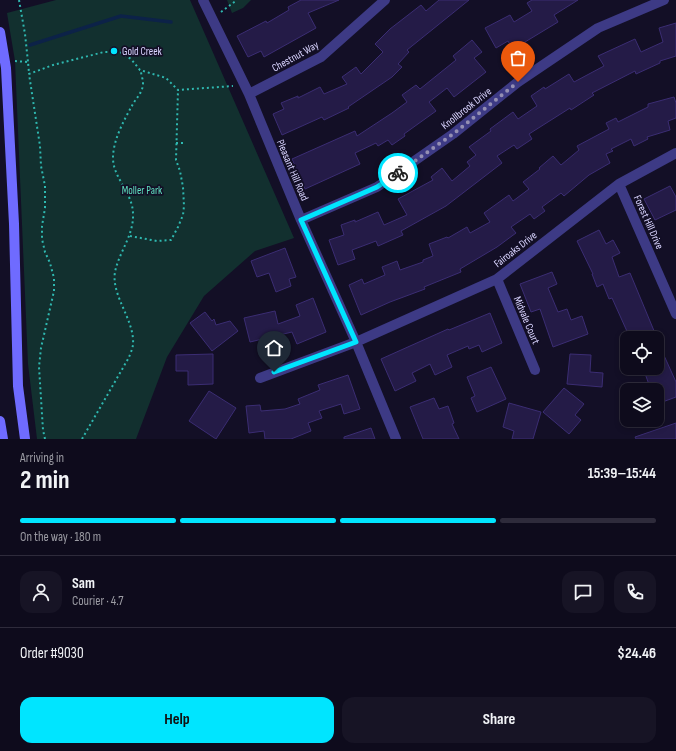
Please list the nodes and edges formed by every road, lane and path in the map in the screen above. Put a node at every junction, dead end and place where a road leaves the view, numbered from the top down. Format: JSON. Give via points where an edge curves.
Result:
{"nodes":[{"id":1,"x":19,"y":0,"type":"edge"},
{"id":2,"x":203,"y":0,"type":"edge"},
{"id":3,"x":237,"y":0,"type":"edge"},
{"id":4,"x":385,"y":0,"type":"edge"},
{"id":5,"x":664,"y":0,"type":"edge"},
{"id":6,"x":211,"y":18,"type":"junction"},
{"id":7,"x":0,"y":32,"type":"edge"},
{"id":8,"x":4,"y":59,"type":"junction"},
{"id":9,"x":28,"y":62,"type":"junction"},
{"id":10,"x":140,"y":70,"type":"junction"},
{"id":11,"x":29,"y":74,"type":"junction"},
{"id":12,"x":178,"y":90,"type":"junction"},
{"id":13,"x":246,"y":90,"type":"junction"},
{"id":14,"x":176,"y":143,"type":"junction"},
{"id":15,"x":185,"y":144,"type":"dead end"},
{"id":16,"x":676,"y":153,"type":"edge"},
{"id":17,"x":619,"y":184,"type":"junction"},
{"id":18,"x":301,"y":220,"type":"junction"},
{"id":19,"x":129,"y":236,"type":"junction"},
{"id":20,"x":497,"y":279,"type":"junction"},
{"id":21,"x":676,"y":314,"type":"edge"},
{"id":22,"x":356,"y":342,"type":"junction"},
{"id":23,"x":535,"y":370,"type":"dead end"},
{"id":24,"x":260,"y":378,"type":"dead end"},
{"id":25,"x":0,"y":421,"type":"edge"},
{"id":26,"x":3,"y":439,"type":"edge"},
{"id":27,"x":25,"y":439,"type":"edge"},
{"id":28,"x":45,"y":439,"type":"edge"},
{"id":29,"x":82,"y":439,"type":"edge"},
{"id":30,"x":396,"y":439,"type":"edge"}],
"edges":[{"from":1,"to":9,"type":"path"},
{"from":2,"to":6,"type":"street","name":"Pleasant Hill Road"},
{"from":3,"to":6,"type":"path"},
{"from":4,"to":13,"type":"street","name":"Chestnut Way","via":[[321,57]]},
{"from":5,"to":18,"type":"street","name":"Knollbrook Drive","via":[[598,28],[518,82],[453,134],[377,187]]},
{"from":6,"to":13,"type":"street","name":"Pleasant Hill Road"},
{"from":7,"to":8,"type":"main road"},
{"from":8,"to":9,"type":"path"},
{"from":8,"to":27,"type":"main road","via":[[14,224],[18,386]]},
{"from":9,"to":11,"type":"path"},
{"from":10,"to":11,"type":"path","via":[[120,52],[104,52]]},
{"from":10,"to":12,"type":"path","via":[[166,78]]},
{"from":10,"to":19,"type":"path","via":[[143,82],[141,93],[122,126],[114,147],[113,159],[115,171],[130,199],[133,214]]},
{"from":11,"to":28,"type":"path","via":[[45,186],[42,239],[54,278],[54,291],[38,367]]},
{"from":12,"to":13,"type":"path"},
{"from":12,"to":14,"type":"path"},
{"from":13,"to":18,"type":"street","name":"Pleasant Hill Road"},
{"from":14,"to":15,"type":"path"},
{"from":14,"to":19,"type":"path","via":[[176,160],[184,195],[182,215],[171,240],[157,241]]},
{"from":16,"to":17,"type":"street","name":"Fairoaks Drive"},
{"from":17,"to":20,"type":"street","name":"Fairoaks Drive"},
{"from":17,"to":21,"type":"street","name":"Forest Hill Drive"},
{"from":18,"to":22,"type":"street","name":"Pleasant Hill Road"},
{"from":19,"to":29,"type":"path","via":[[115,272],[116,284],[132,331],[133,346]]},
{"from":20,"to":22,"type":"street","name":"Fairoaks Drive"},
{"from":20,"to":23,"type":"street","name":"Midvale Court"},
{"from":22,"to":24,"type":"street","name":"Fairoaks Drive"},
{"from":22,"to":30,"type":"street","name":"Pleasant Hill Road"},
{"from":25,"to":26,"type":"main road"}]}
